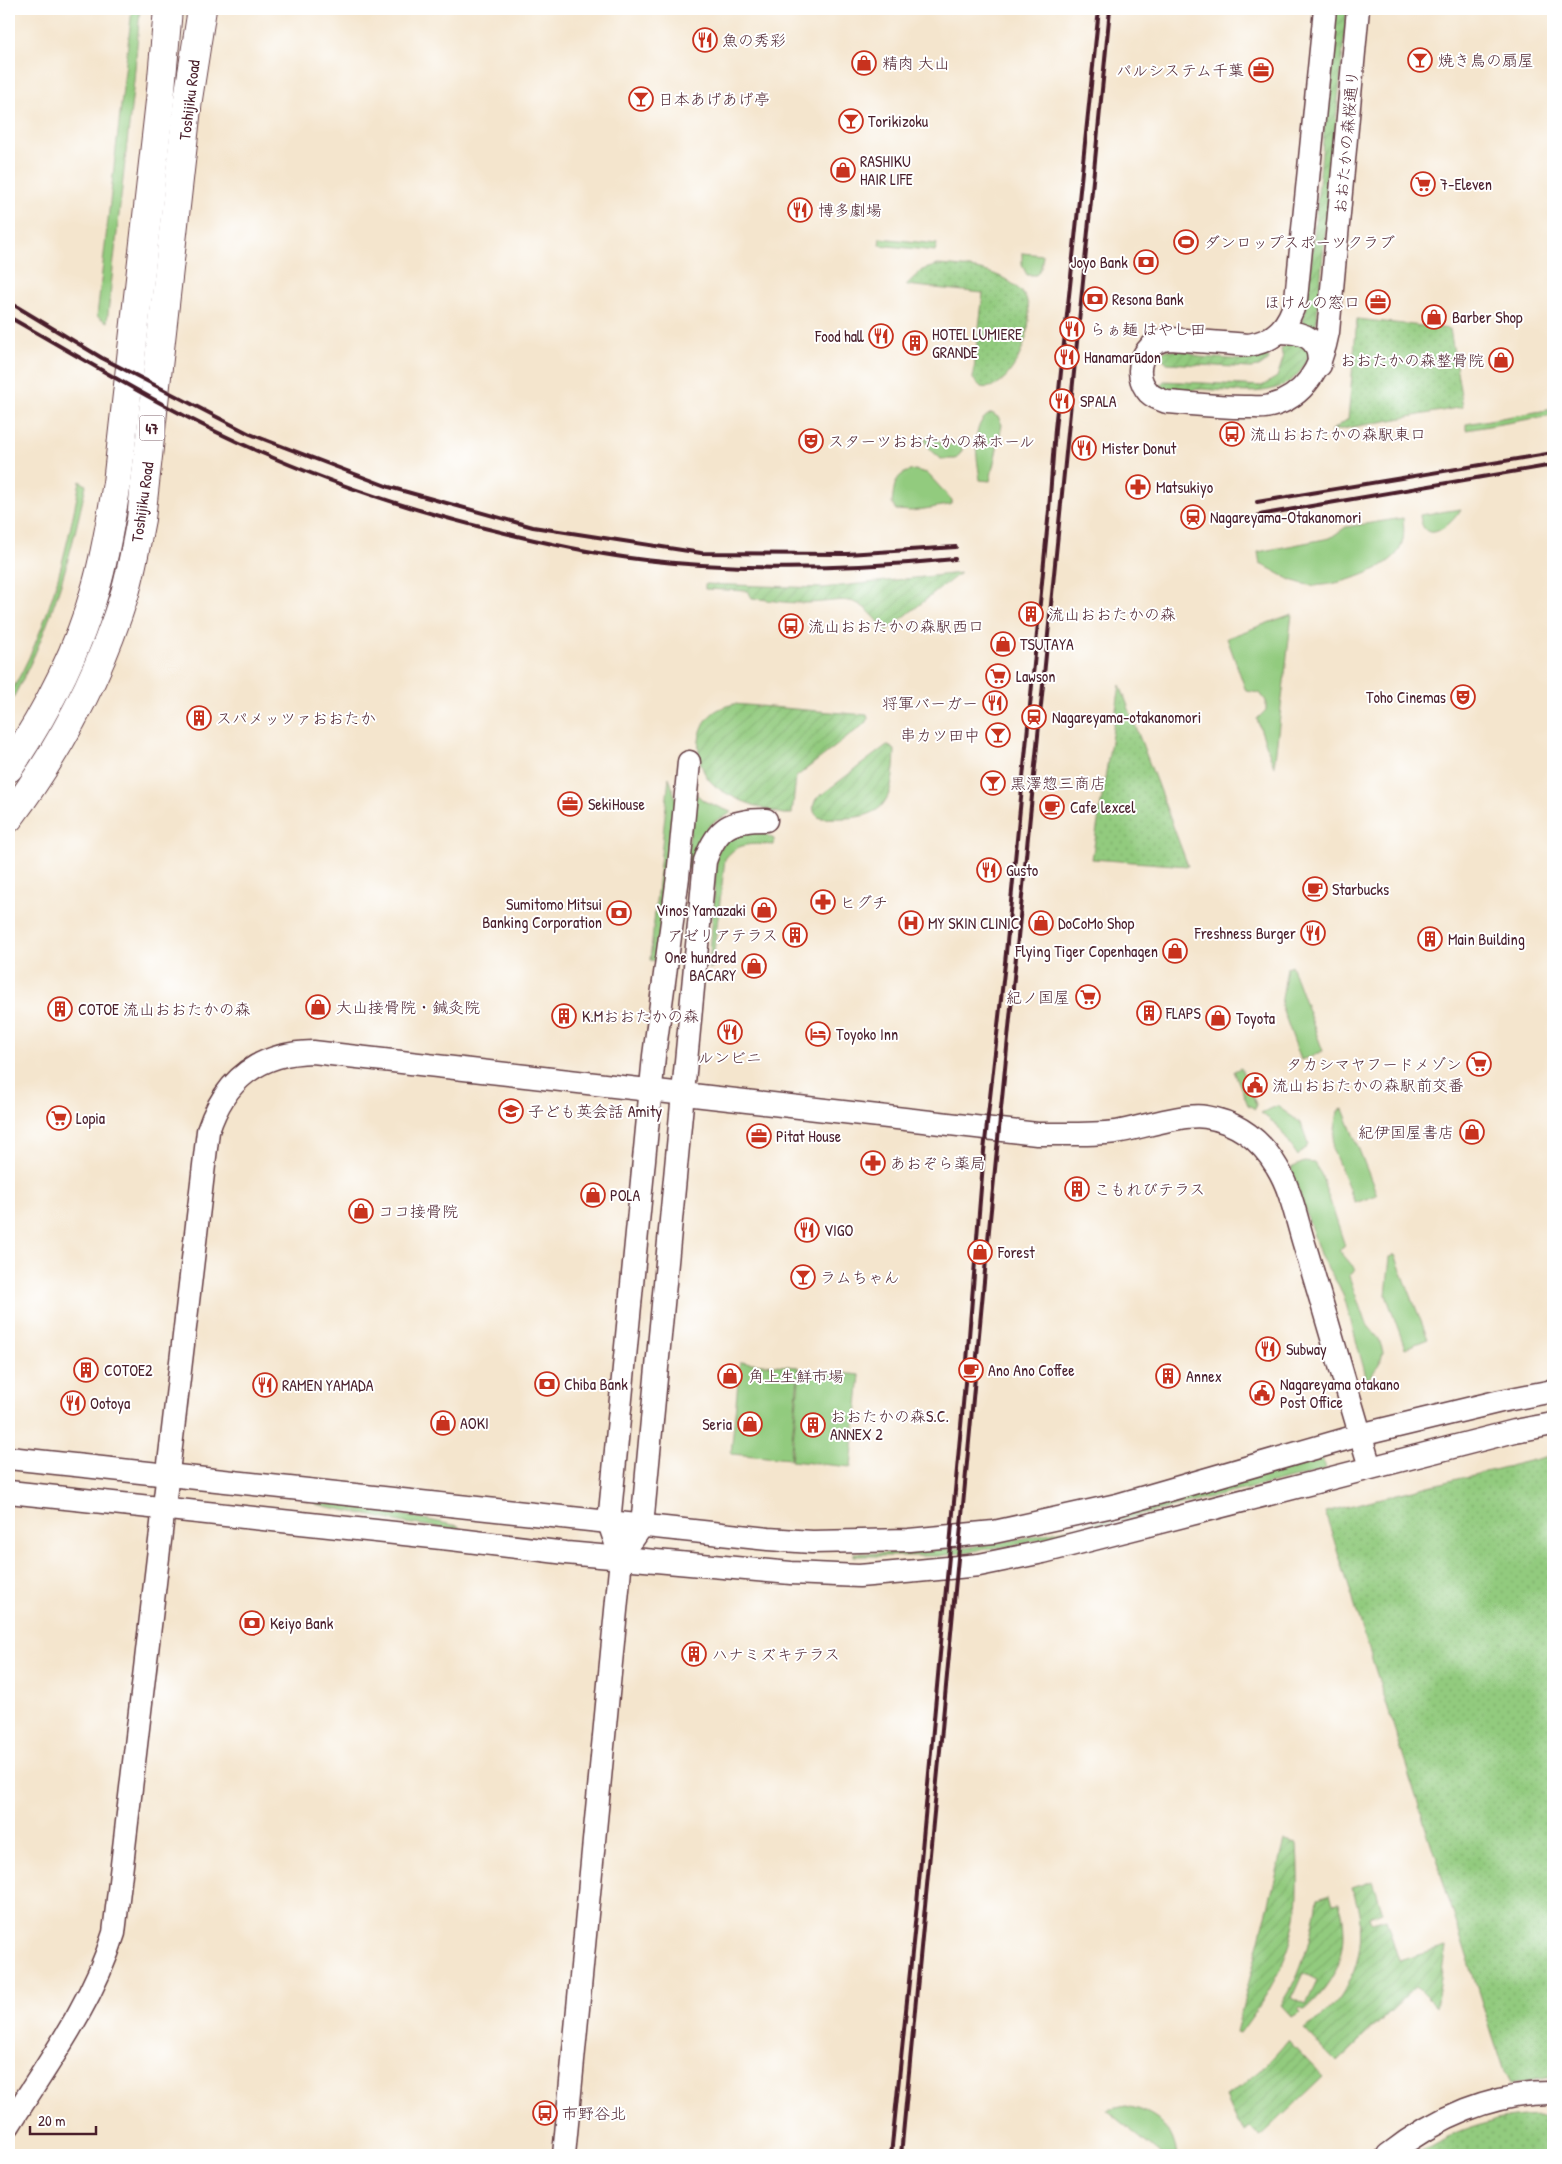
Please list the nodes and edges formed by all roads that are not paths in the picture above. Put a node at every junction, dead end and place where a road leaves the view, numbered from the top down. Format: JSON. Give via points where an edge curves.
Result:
{"nodes":[{"id":1,"x":168,"y":9,"type":"edge"},
{"id":2,"x":202,"y":9,"type":"edge"},
{"id":3,"x":1325,"y":9,"type":"edge"},
{"id":4,"x":1358,"y":9,"type":"edge"},
{"id":5,"x":1279,"y":332,"type":"junction"},
{"id":6,"x":1320,"y":364,"type":"junction"},
{"id":7,"x":689,"y":762,"type":"dead end"},
{"id":8,"x":9,"y":768,"type":"edge"},
{"id":9,"x":9,"y":818,"type":"edge"},
{"id":10,"x":766,"y":820,"type":"dead end"},
{"id":11,"x":650,"y":1090,"type":"junction"},
{"id":12,"x":682,"y":1093,"type":"junction"},
{"id":13,"x":1553,"y":1392,"type":"edge"},
{"id":14,"x":1553,"y":1424,"type":"edge"},
{"id":15,"x":1360,"y":1435,"type":"junction"},
{"id":16,"x":9,"y":1458,"type":"edge"},
{"id":17,"x":1370,"y":1467,"type":"junction"},
{"id":18,"x":168,"y":1475,"type":"junction"},
{"id":19,"x":9,"y":1492,"type":"edge"},
{"id":20,"x":165,"y":1509,"type":"junction"},
{"id":21,"x":609,"y":1523,"type":"junction"},
{"id":22,"x":642,"y":1526,"type":"junction"},
{"id":23,"x":620,"y":1558,"type":"junction"},
{"id":24,"x":1553,"y":2093,"type":"edge"},
{"id":25,"x":9,"y":2125,"type":"edge"},
{"id":26,"x":564,"y":2155,"type":"edge"},
{"id":27,"x":1388,"y":2155,"type":"edge"}],
"edges":[{"from":1,"to":8,"type":"main road","name":"Toshijiku Road","number":"47","via":[[110,528],[79,638],[45,709]]},
{"from":2,"to":9,"type":"main road","name":"Toshijiku Road","number":"47","via":[[188,100],[141,519],[133,560],[114,625],[82,700],[47,764]]},
{"from":3,"to":5,"type":"street","name":"おおたかの森桜通り","via":[[1296,299],[1287,324]]},
{"from":4,"to":6,"type":"street","name":"おおたかの森桜通り","via":[[1328,332]]},
{"from":5,"to":6,"type":"street","via":[[1299,334],[1312,342]]},
{"from":5,"to":6,"type":"street","name":"おおたかの森桜通り","via":[[1269,340],[1249,345],[1160,339],[1144,352],[1142,379],[1150,394],[1166,402],[1270,406],[1300,390]]},
{"from":7,"to":11,"type":"street","via":[[678,877]]},
{"from":10,"to":12,"type":"street","via":[[739,822],[725,827],[715,837],[705,861]]},
{"from":11,"to":12,"type":"street"},
{"from":11,"to":18,"type":"street","via":[[313,1052],[268,1059],[248,1070],[214,1110],[208,1131]]},
{"from":11,"to":21,"type":"street"},
{"from":12,"to":15,"type":"street","via":[[1037,1134],[1116,1132],[1203,1116],[1240,1128],[1278,1168]]},
{"from":12,"to":22,"type":"street"},
{"from":13,"to":15,"type":"street","via":[[1501,1400]]},
{"from":14,"to":17,"type":"street"},
{"from":15,"to":17,"type":"street"},
{"from":15,"to":22,"type":"street","via":[[1117,1505],[994,1532],[909,1540],[812,1542]]},
{"from":16,"to":18,"type":"street"},
{"from":17,"to":23,"type":"street","via":[[1099,1539],[979,1565],[858,1576]]},
{"from":18,"to":20,"type":"street"},
{"from":18,"to":21,"type":"street"},
{"from":19,"to":20,"type":"street"},
{"from":20,"to":23,"type":"street"},
{"from":20,"to":25,"type":"street","via":[[114,1933],[107,1957],[79,2016]]},
{"from":21,"to":22,"type":"street"},
{"from":21,"to":23,"type":"street"},
{"from":22,"to":23,"type":"street"},
{"from":23,"to":26,"type":"street"},
{"from":24,"to":27,"type":"street","via":[[1531,2092],[1478,2105],[1426,2128]]}]}
